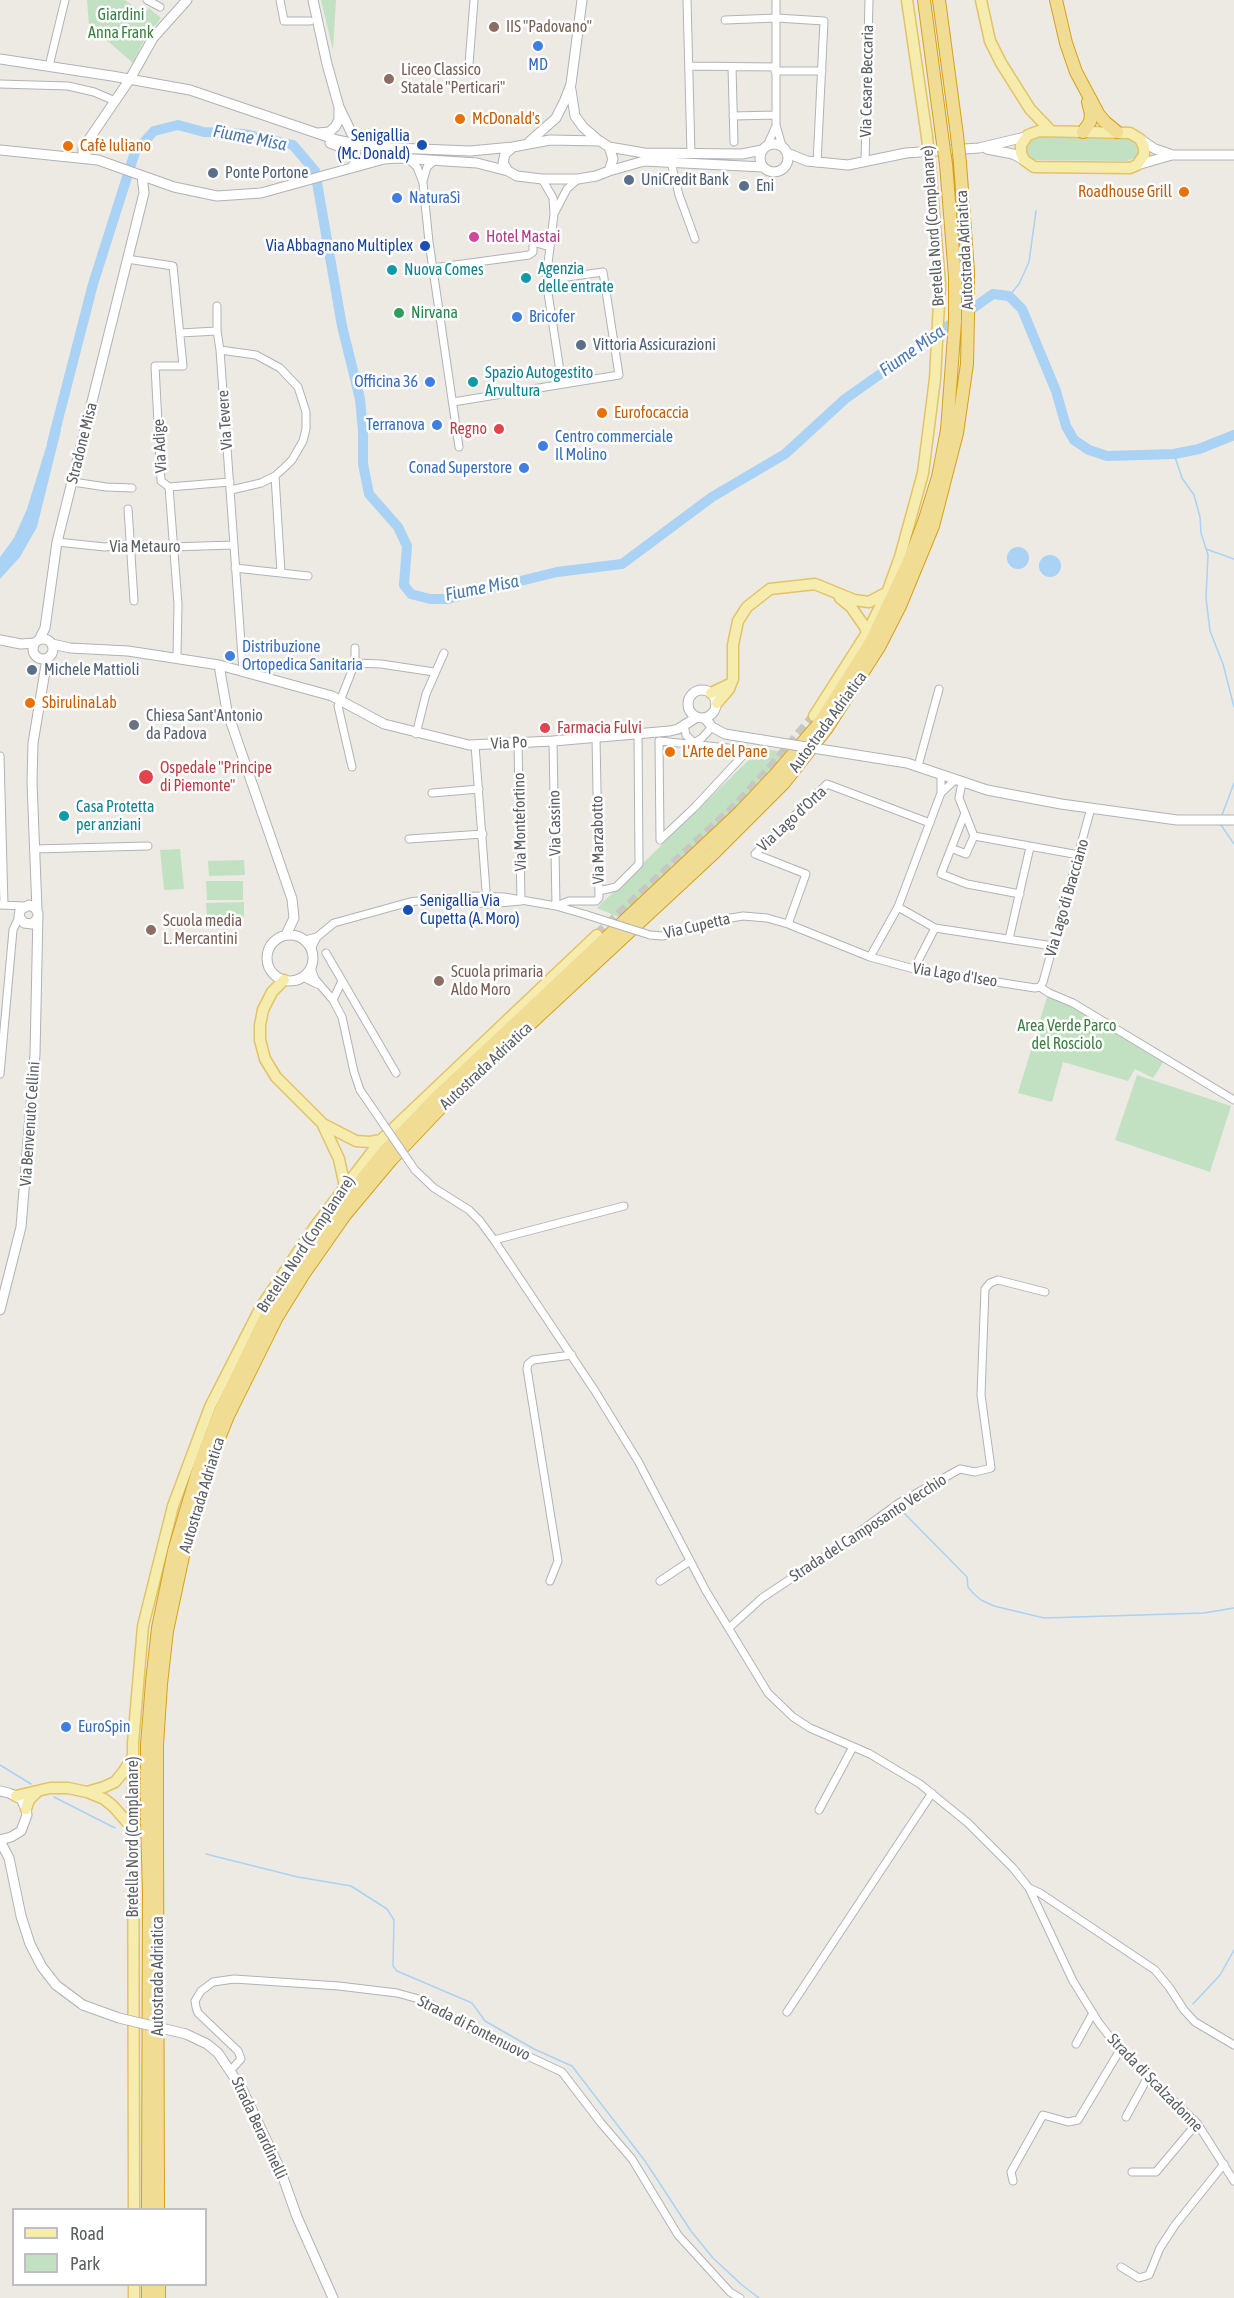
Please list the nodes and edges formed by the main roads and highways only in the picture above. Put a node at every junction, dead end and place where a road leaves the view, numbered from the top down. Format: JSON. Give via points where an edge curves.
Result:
{"nodes":[{"id":1,"x":187,"y":0,"type":"edge"},
{"id":2,"x":313,"y":0,"type":"edge"},
{"id":3,"x":582,"y":0,"type":"edge"},
{"id":4,"x":907,"y":0,"type":"edge"},
{"id":5,"x":924,"y":0,"type":"edge"},
{"id":6,"x":939,"y":0,"type":"edge"},
{"id":7,"x":981,"y":0,"type":"edge"},
{"id":8,"x":1056,"y":0,"type":"edge"},
{"id":9,"x":0,"y":59,"type":"edge"},
{"id":10,"x":130,"y":79,"type":"junction"},
{"id":11,"x":571,"y":84,"type":"junction"},
{"id":12,"x":1084,"y":89,"type":"junction"},
{"id":13,"x":339,"y":107,"type":"junction"},
{"id":14,"x":1030,"y":110,"type":"junction"},
{"id":15,"x":292,"y":125,"type":"junction"},
{"id":16,"x":1051,"y":131,"type":"junction"},
{"id":17,"x":1083,"y":132,"type":"junction"},
{"id":18,"x":1117,"y":132,"type":"junction"},
{"id":19,"x":316,"y":133,"type":"junction"},
{"id":20,"x":1028,"y":135,"type":"junction"},
{"id":21,"x":1140,"y":140,"type":"junction"},
{"id":22,"x":600,"y":141,"type":"junction"},
{"id":23,"x":527,"y":143,"type":"junction"},
{"id":24,"x":370,"y":147,"type":"junction"},
{"id":25,"x":513,"y":147,"type":"junction"},
{"id":26,"x":609,"y":147,"type":"junction"},
{"id":27,"x":765,"y":148,"type":"junction"},
{"id":28,"x":979,"y":148,"type":"junction"},
{"id":29,"x":0,"y":150,"type":"edge"},
{"id":30,"x":784,"y":150,"type":"junction"},
{"id":31,"x":1233,"y":153,"type":"edge"},
{"id":32,"x":1172,"y":155,"type":"junction"},
{"id":33,"x":88,"y":158,"type":"junction"},
{"id":34,"x":1024,"y":160,"type":"junction"},
{"id":35,"x":812,"y":162,"type":"junction"},
{"id":36,"x":1137,"y":165,"type":"junction"},
{"id":37,"x":785,"y":166,"type":"junction"},
{"id":38,"x":763,"y":167,"type":"junction"},
{"id":39,"x":350,"y":168,"type":"junction"},
{"id":40,"x":508,"y":171,"type":"junction"},
{"id":41,"x":609,"y":171,"type":"junction"},
{"id":42,"x":142,"y":176,"type":"junction"},
{"id":43,"x":158,"y":182,"type":"junction"},
{"id":44,"x":144,"y":193,"type":"junction"},
{"id":45,"x":830,"y":590,"type":"junction"},
{"id":46,"x":886,"y":593,"type":"junction"},
{"id":47,"x":869,"y":602,"type":"junction"},
{"id":48,"x":876,"y":616,"type":"junction"},
{"id":49,"x":859,"y":617,"type":"junction"},
{"id":50,"x":867,"y":633,"type":"junction"},
{"id":51,"x":5,"y":641,"type":"edge"},
{"id":52,"x":44,"y":642,"type":"junction"},
{"id":53,"x":70,"y":648,"type":"junction"},
{"id":54,"x":35,"y":655,"type":"junction"},
{"id":55,"x":49,"y":657,"type":"junction"},
{"id":56,"x":219,"y":665,"type":"junction"},
{"id":57,"x":41,"y":685,"type":"junction"},
{"id":58,"x":689,"y":708,"type":"junction"},
{"id":59,"x":709,"y":709,"type":"junction"},
{"id":60,"x":814,"y":716,"type":"tunnel mouth"},
{"id":61,"x":684,"y":725,"type":"junction"},
{"id":62,"x":1234,"y":820,"type":"edge"},
{"id":63,"x":597,"y":935,"type":"tunnel mouth"},
{"id":64,"x":296,"y":937,"type":"junction"},
{"id":65,"x":274,"y":974,"type":"junction"},
{"id":66,"x":284,"y":980,"type":"junction"},
{"id":67,"x":272,"y":993,"type":"junction"},
{"id":68,"x":323,"y":1125,"type":"junction"},
{"id":69,"x":381,"y":1140,"type":"junction"},
{"id":70,"x":356,"y":1141,"type":"junction"},
{"id":71,"x":339,"y":1159,"type":"junction"},
{"id":72,"x":360,"y":1165,"type":"junction"},
{"id":73,"x":345,"y":1186,"type":"junction"},
{"id":74,"x":0,"y":1310,"type":"edge"},
{"id":75,"x":133,"y":1756,"type":"junction"},
{"id":76,"x":115,"y":1782,"type":"junction"},
{"id":77,"x":0,"y":1791,"type":"edge"},
{"id":78,"x":87,"y":1791,"type":"junction"},
{"id":79,"x":37,"y":1792,"type":"junction"},
{"id":80,"x":132,"y":1793,"type":"junction"},
{"id":81,"x":16,"y":1796,"type":"junction"},
{"id":82,"x":113,"y":1806,"type":"junction"},
{"id":83,"x":26,"y":1809,"type":"junction"},
{"id":84,"x":152,"y":1825,"type":"junction"},
{"id":85,"x":133,"y":1830,"type":"junction"},
{"id":86,"x":16,"y":1835,"type":"junction"},
{"id":87,"x":0,"y":1841,"type":"edge"},
{"id":88,"x":152,"y":1843,"type":"junction"},
{"id":89,"x":9,"y":1858,"type":"junction"},
{"id":90,"x":134,"y":2208,"type":"edge"},
{"id":91,"x":148,"y":2208,"type":"edge"},
{"id":92,"x":158,"y":2208,"type":"edge"},
{"id":93,"x":333,"y":2298,"type":"edge"}],
"edges":[{"from":1,"to":10,"type":"main road","via":[[153,38]]},
{"from":2,"to":13,"type":"main road"},
{"from":3,"to":11,"type":"main road"},
{"from":4,"to":46,"type":"main road","name":"Bretella Nord (Complanare)","bridge":true,"via":[[927,137],[940,284],[935,379],[922,473],[900,557]]},
{"from":5,"to":84,"type":"highway","name":"Autostrada Adriatica","bridge":true,"via":[[946,164],[955,277],[947,430],[938,477],[913,551],[871,642],[821,721],[740,813],[439,1095],[384,1152],[332,1217],[267,1314],[220,1412],[174,1551],[158,1628],[152,1682],[147,1745]]},
{"from":6,"to":84,"type":"highway","name":"Autostrada Adriatica","bridge":true,"via":[[960,163],[968,271],[967,364],[946,481],[918,567],[879,647],[827,728],[784,783],[446,1102],[345,1215],[277,1317],[207,1468],[183,1556],[167,1631]]},
{"from":7,"to":14,"type":"main road","via":[[990,41]]},
{"from":8,"to":12,"type":"highway","via":[[1066,44]]},
{"from":9,"to":10,"type":"main road"},
{"from":10,"to":15,"type":"main road","via":[[190,90]]},
{"from":10,"to":33,"type":"main road","via":[[83,148]]},
{"from":11,"to":22,"type":"main road","via":[[575,116]]},
{"from":11,"to":23,"type":"main road","via":[[556,118]]},
{"from":12,"to":17,"type":"highway","via":[[1091,114]]},
{"from":12,"to":18,"type":"highway","via":[[1105,122]]},
{"from":13,"to":19,"type":"main road","via":[[335,127]]},
{"from":13,"to":24,"type":"main road","via":[[352,134]]},
{"from":14,"to":16,"type":"main road"},
{"from":14,"to":20,"type":"main road"},
{"from":15,"to":19,"type":"main road"},
{"from":15,"to":39,"type":"main road","via":[[351,151],[356,162]]},
{"from":16,"to":17,"type":"main road"},
{"from":16,"to":20,"type":"main road"},
{"from":17,"to":18,"type":"main road"},
{"from":18,"to":21,"type":"main road","via":[[1130,133]]},
{"from":19,"to":24,"type":"main road"},
{"from":20,"to":28,"type":"main road"},
{"from":20,"to":34,"type":"main road","via":[[1021,149]]},
{"from":21,"to":32,"type":"main road"},
{"from":21,"to":36,"type":"main road","via":[[1144,151]]},
{"from":22,"to":23,"type":"main road"},
{"from":22,"to":26,"type":"main road"},
{"from":23,"to":25,"type":"main road"},
{"from":24,"to":25,"type":"main road","via":[[470,151]]},
{"from":25,"to":40,"type":"main road","via":[[503,158]]},
{"from":26,"to":27,"type":"main road","via":[[644,153],[691,154],[742,154]]},
{"from":26,"to":41,"type":"main road","via":[[613,159]]},
{"from":27,"to":30,"type":"main road","via":[[774,144]]},
{"from":27,"to":38,"type":"main road","via":[[760,159]]},
{"from":28,"to":34,"type":"main road"},
{"from":28,"to":35,"type":"main road","via":[[912,152],[842,165]]},
{"from":29,"to":33,"type":"main road"},
{"from":30,"to":35,"type":"main road"},
{"from":30,"to":37,"type":"main road"},
{"from":31,"to":32,"type":"main road"},
{"from":32,"to":36,"type":"main road"},
{"from":33,"to":42,"type":"main road"},
{"from":34,"to":36,"type":"main road","via":[[1038,167],[1126,169]]},
{"from":35,"to":37,"type":"main road"},
{"from":37,"to":38,"type":"main road","via":[[773,172]]},
{"from":38,"to":41,"type":"main road","via":[[637,162]]},
{"from":39,"to":40,"type":"main road","via":[[407,158],[477,163]]},
{"from":39,"to":43,"type":"main road","via":[[261,193],[217,196]]},
{"from":40,"to":41,"type":"main road","via":[[542,179],[578,179]]},
{"from":42,"to":43,"type":"main road"},
{"from":42,"to":44,"type":"main road","name":"Stradone Misa"},
{"from":43,"to":44,"type":"main road"},
{"from":44,"to":52,"type":"main road","name":"Stradone Misa","via":[[57,542]]},
{"from":45,"to":47,"type":"main road"},
{"from":45,"to":49,"type":"main road"},
{"from":45,"to":59,"type":"main road","via":[[814,584],[770,588],[747,607],[734,632],[734,669],[729,689]]},
{"from":46,"to":47,"type":"main road"},
{"from":46,"to":48,"type":"main road","name":"Bretella Nord (Complanare)"},
{"from":47,"to":48,"type":"main road"},
{"from":48,"to":49,"type":"main road"},
{"from":48,"to":50,"type":"main road","name":"Bretella Nord (Complanare)"},
{"from":49,"to":50,"type":"main road"},
{"from":50,"to":60,"type":"main road","name":"Bretella Nord (Complanare)"},
{"from":51,"to":52,"type":"main road","name":"Via Po"},
{"from":51,"to":54,"type":"main road"},
{"from":52,"to":53,"type":"main road","name":"Via Po"},
{"from":52,"to":54,"type":"main road"},
{"from":52,"to":55,"type":"main road"},
{"from":53,"to":55,"type":"main road","name":"Via Po"},
{"from":53,"to":56,"type":"main road","name":"Via Po","via":[[128,651]]},
{"from":54,"to":55,"type":"main road"},
{"from":54,"to":57,"type":"main road"},
{"from":55,"to":57,"type":"main road"},
{"from":56,"to":61,"type":"main road","name":"Via Po","via":[[322,692],[376,721],[416,734],[476,745],[670,731]]},
{"from":56,"to":64,"type":"main road","via":[[227,711],[288,881]]},
{"from":57,"to":74,"type":"main road","name":"Via Benvenuto Cellini","via":[[32,782],[36,891],[28,914],[38,934],[35,1054],[24,1205]]},
{"from":58,"to":59,"type":"main road"},
{"from":58,"to":59,"type":"main road","via":[[690,697],[705,690]]},
{"from":58,"to":61,"type":"main road"},
{"from":59,"to":61,"type":"main road","name":"Via Po"},
{"from":59,"to":62,"type":"main road","bridge":true,"via":[[715,729],[918,766],[1011,795],[1177,820]]},
{"from":63,"to":69,"type":"main road","name":"Bretella Nord (Complanare)"},
{"from":64,"to":65,"type":"main road","via":[[275,940],[268,951],[268,963]]},
{"from":64,"to":66,"type":"main road","via":[[311,949],[311,968],[303,977]]},
{"from":65,"to":66,"type":"main road"},
{"from":65,"to":67,"type":"main road"},
{"from":66,"to":67,"type":"main road"},
{"from":67,"to":68,"type":"main road","via":[[260,1025],[265,1059],[289,1093]]},
{"from":68,"to":70,"type":"main road"},
{"from":68,"to":71,"type":"main road"},
{"from":69,"to":70,"type":"main road"},
{"from":69,"to":72,"type":"main road","name":"Bretella Nord (Complanare)"},
{"from":70,"to":72,"type":"main road","via":[[361,1151]]},
{"from":71,"to":72,"type":"main road"},
{"from":71,"to":73,"type":"main road"},
{"from":72,"to":73,"type":"main road","name":"Bretella Nord (Complanare)"},
{"from":73,"to":75,"type":"main road","name":"Bretella Nord (Complanare)","via":[[261,1307],[210,1407],[173,1506],[143,1626]]},
{"from":75,"to":76,"type":"main road"},
{"from":75,"to":80,"type":"main road","name":"Bretella Nord (Complanare)"},
{"from":76,"to":78,"type":"main road"},
{"from":76,"to":80,"type":"main road"},
{"from":77,"to":81,"type":"main road"},
{"from":78,"to":79,"type":"main road","via":[[50,1788]]},
{"from":78,"to":82,"type":"main road"},
{"from":79,"to":81,"type":"main road"},
{"from":79,"to":83,"type":"main road"},
{"from":80,"to":82,"type":"main road","via":[[124,1803]]},
{"from":80,"to":85,"type":"main road","name":"Bretella Nord (Complanare)"},
{"from":81,"to":83,"type":"main road"},
{"from":82,"to":85,"type":"main road"},
{"from":83,"to":86,"type":"main road","name":"Strada Berardinelli","via":[[25,1826]]},
{"from":84,"to":88,"type":"highway","name":"Autostrada Adriatica"},
{"from":85,"to":90,"type":"main road","name":"Bretella Nord (Complanare)"},
{"from":86,"to":87,"type":"main road"},
{"from":86,"to":89,"type":"main road","name":"Strada Berardinelli"},
{"from":87,"to":89,"type":"main road","name":"Strada Berardinelli"},
{"from":88,"to":91,"type":"highway","name":"Autostrada Adriatica"},
{"from":88,"to":92,"type":"highway","name":"Autostrada Adriatica"},
{"from":89,"to":93,"type":"main road","name":"Strada Berardinelli","bridge":true,"via":[[30,1944],[56,1985],[83,2005],[118,2018],[186,2034],[207,2044],[231,2070],[280,2169]]}]}
